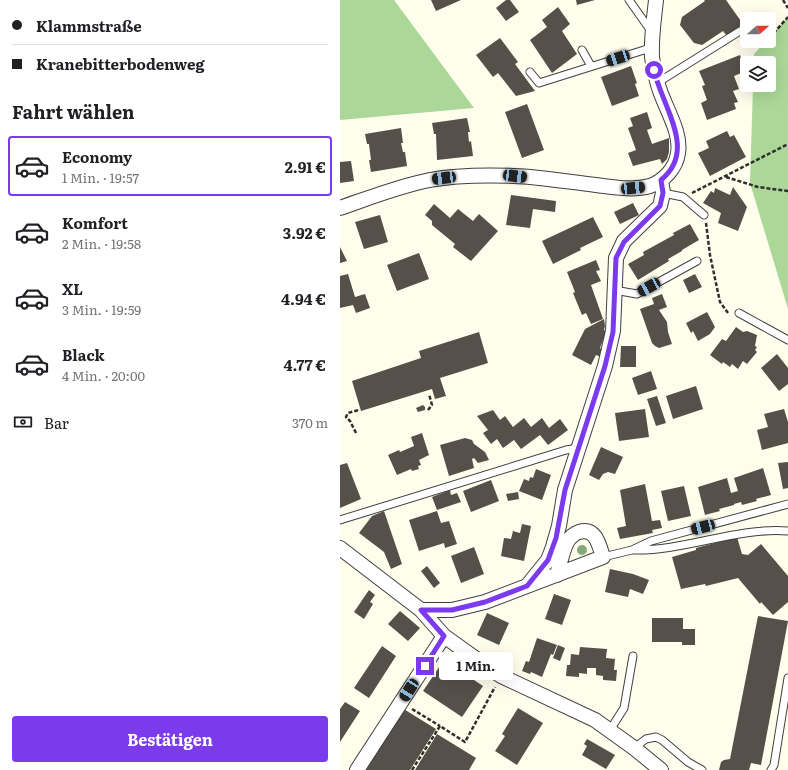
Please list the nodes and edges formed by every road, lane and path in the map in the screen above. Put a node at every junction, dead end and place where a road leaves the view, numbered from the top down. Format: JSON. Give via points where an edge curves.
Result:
{"nodes":[{"id":1,"x":630,"y":0,"type":"edge"},
{"id":2,"x":656,"y":0,"type":"edge"},
{"id":3,"x":783,"y":0,"type":"edge"},
{"id":4,"x":788,"y":8,"type":"edge"},
{"id":5,"x":788,"y":17,"type":"edge"},
{"id":6,"x":776,"y":30,"type":"edge"},
{"id":7,"x":740,"y":31,"type":"dead end"},
{"id":8,"x":653,"y":33,"type":"junction"},
{"id":9,"x":652,"y":48,"type":"junction"},
{"id":10,"x":582,"y":50,"type":"dead end"},
{"id":11,"x":591,"y":66,"type":"junction"},
{"id":12,"x":530,"y":72,"type":"dead end"},
{"id":13,"x":657,"y":83,"type":"junction"},
{"id":14,"x":788,"y":144,"type":"edge"},
{"id":15,"x":725,"y":177,"type":"junction"},
{"id":16,"x":662,"y":187,"type":"junction"},
{"id":17,"x":788,"y":191,"type":"edge"},
{"id":18,"x":683,"y":197,"type":"junction"},
{"id":19,"x":340,"y":208,"type":"edge"},
{"id":20,"x":704,"y":215,"type":"joint"},
{"id":21,"x":697,"y":261,"type":"dead end"},
{"id":22,"x":614,"y":290,"type":"junction"},
{"id":23,"x":728,"y":313,"type":"dead end"},
{"id":24,"x":739,"y":313,"type":"dead end"},
{"id":25,"x":788,"y":340,"type":"edge"},
{"id":26,"x":429,"y":394,"type":"dead end"},
{"id":27,"x":359,"y":410,"type":"dead end"},
{"id":28,"x":428,"y":410,"type":"dead end"},
{"id":29,"x":356,"y":434,"type":"dead end"},
{"id":30,"x":578,"y":448,"type":"junction"},
{"id":31,"x":788,"y":504,"type":"edge"},
{"id":32,"x":340,"y":520,"type":"edge"},
{"id":33,"x":788,"y":531,"type":"edge"},
{"id":34,"x":340,"y":548,"type":"edge"},
{"id":35,"x":632,"y":550,"type":"junction"},
{"id":36,"x":602,"y":557,"type":"junction"},
{"id":37,"x":557,"y":575,"type":"junction"},
{"id":38,"x":527,"y":586,"type":"junction"},
{"id":39,"x":421,"y":610,"type":"junction"},
{"id":40,"x":444,"y":636,"type":"junction"},
{"id":41,"x":633,"y":656,"type":"dead end"},
{"id":42,"x":501,"y":676,"type":"junction"},
{"id":43,"x":788,"y":678,"type":"edge"},
{"id":44,"x":401,"y":702,"type":"junction"},
{"id":45,"x":440,"y":726,"type":"junction"},
{"id":46,"x":610,"y":730,"type":"junction"},
{"id":47,"x":634,"y":748,"type":"junction"},
{"id":48,"x":357,"y":770,"type":"edge"},
{"id":49,"x":412,"y":770,"type":"edge"},
{"id":50,"x":660,"y":770,"type":"edge"},
{"id":51,"x":702,"y":770,"type":"edge"},
{"id":52,"x":771,"y":770,"type":"edge"}],
"edges":[{"from":1,"to":8,"type":"lane"},
{"from":2,"to":8,"type":"street"},
{"from":3,"to":4,"type":"path"},
{"from":5,"to":6,"type":"path"},
{"from":7,"to":13,"type":"lane"},
{"from":8,"to":9,"type":"street"},
{"from":9,"to":11,"type":"lane"},
{"from":9,"to":13,"type":"street"},
{"from":10,"to":11,"type":"lane"},
{"from":11,"to":12,"type":"lane","via":[[539,82]]},
{"from":13,"to":16,"type":"street","via":[[678,142],[676,160]]},
{"from":14,"to":15,"type":"path"},
{"from":15,"to":17,"type":"path","via":[[758,187]]},
{"from":15,"to":18,"type":"path"},
{"from":16,"to":18,"type":"lane"},
{"from":16,"to":19,"type":"street","via":[[651,185],[619,188],[515,176],[468,176],[429,180]]},
{"from":16,"to":22,"type":"street","via":[[662,202],[657,210],[622,244],[616,258]]},
{"from":18,"to":20,"type":"lane"},
{"from":20,"to":23,"type":"path","via":[[720,302]]},
{"from":21,"to":22,"type":"lane","via":[[637,294]]},
{"from":22,"to":30,"type":"street","via":[[613,332],[605,366]]},
{"from":24,"to":25,"type":"lane"},
{"from":26,"to":28,"type":"path","via":[[432,405]]},
{"from":27,"to":29,"type":"path","via":[[348,413],[346,417]]},
{"from":30,"to":32,"type":"lane"},
{"from":30,"to":38,"type":"street","via":[[565,490],[553,547],[548,560]]},
{"from":31,"to":35,"type":"lane","via":[[652,541]]},
{"from":33,"to":35,"type":"lane","via":[[737,534],[665,548]]},
{"from":34,"to":39,"type":"street"},
{"from":35,"to":36,"type":"lane"},
{"from":36,"to":37,"type":"street"},
{"from":36,"to":37,"type":"street","via":[[597,539],[592,533],[576,533],[567,540]]},
{"from":37,"to":38,"type":"street"},
{"from":38,"to":39,"type":"street","via":[[485,602],[452,610]]},
{"from":39,"to":40,"type":"street"},
{"from":40,"to":42,"type":"street"},
{"from":40,"to":44,"type":"street"},
{"from":41,"to":46,"type":"lane","via":[[624,708]]},
{"from":42,"to":45,"type":"path","via":[[465,742]]},
{"from":42,"to":46,"type":"street","via":[[595,720]]},
{"from":43,"to":52,"type":"lane","via":[[774,765]]},
{"from":44,"to":45,"type":"path"},
{"from":44,"to":48,"type":"street"},
{"from":45,"to":49,"type":"path"},
{"from":46,"to":47,"type":"street"},
{"from":47,"to":50,"type":"street"},
{"from":47,"to":51,"type":"lane","via":[[646,739],[656,737]]}]}
